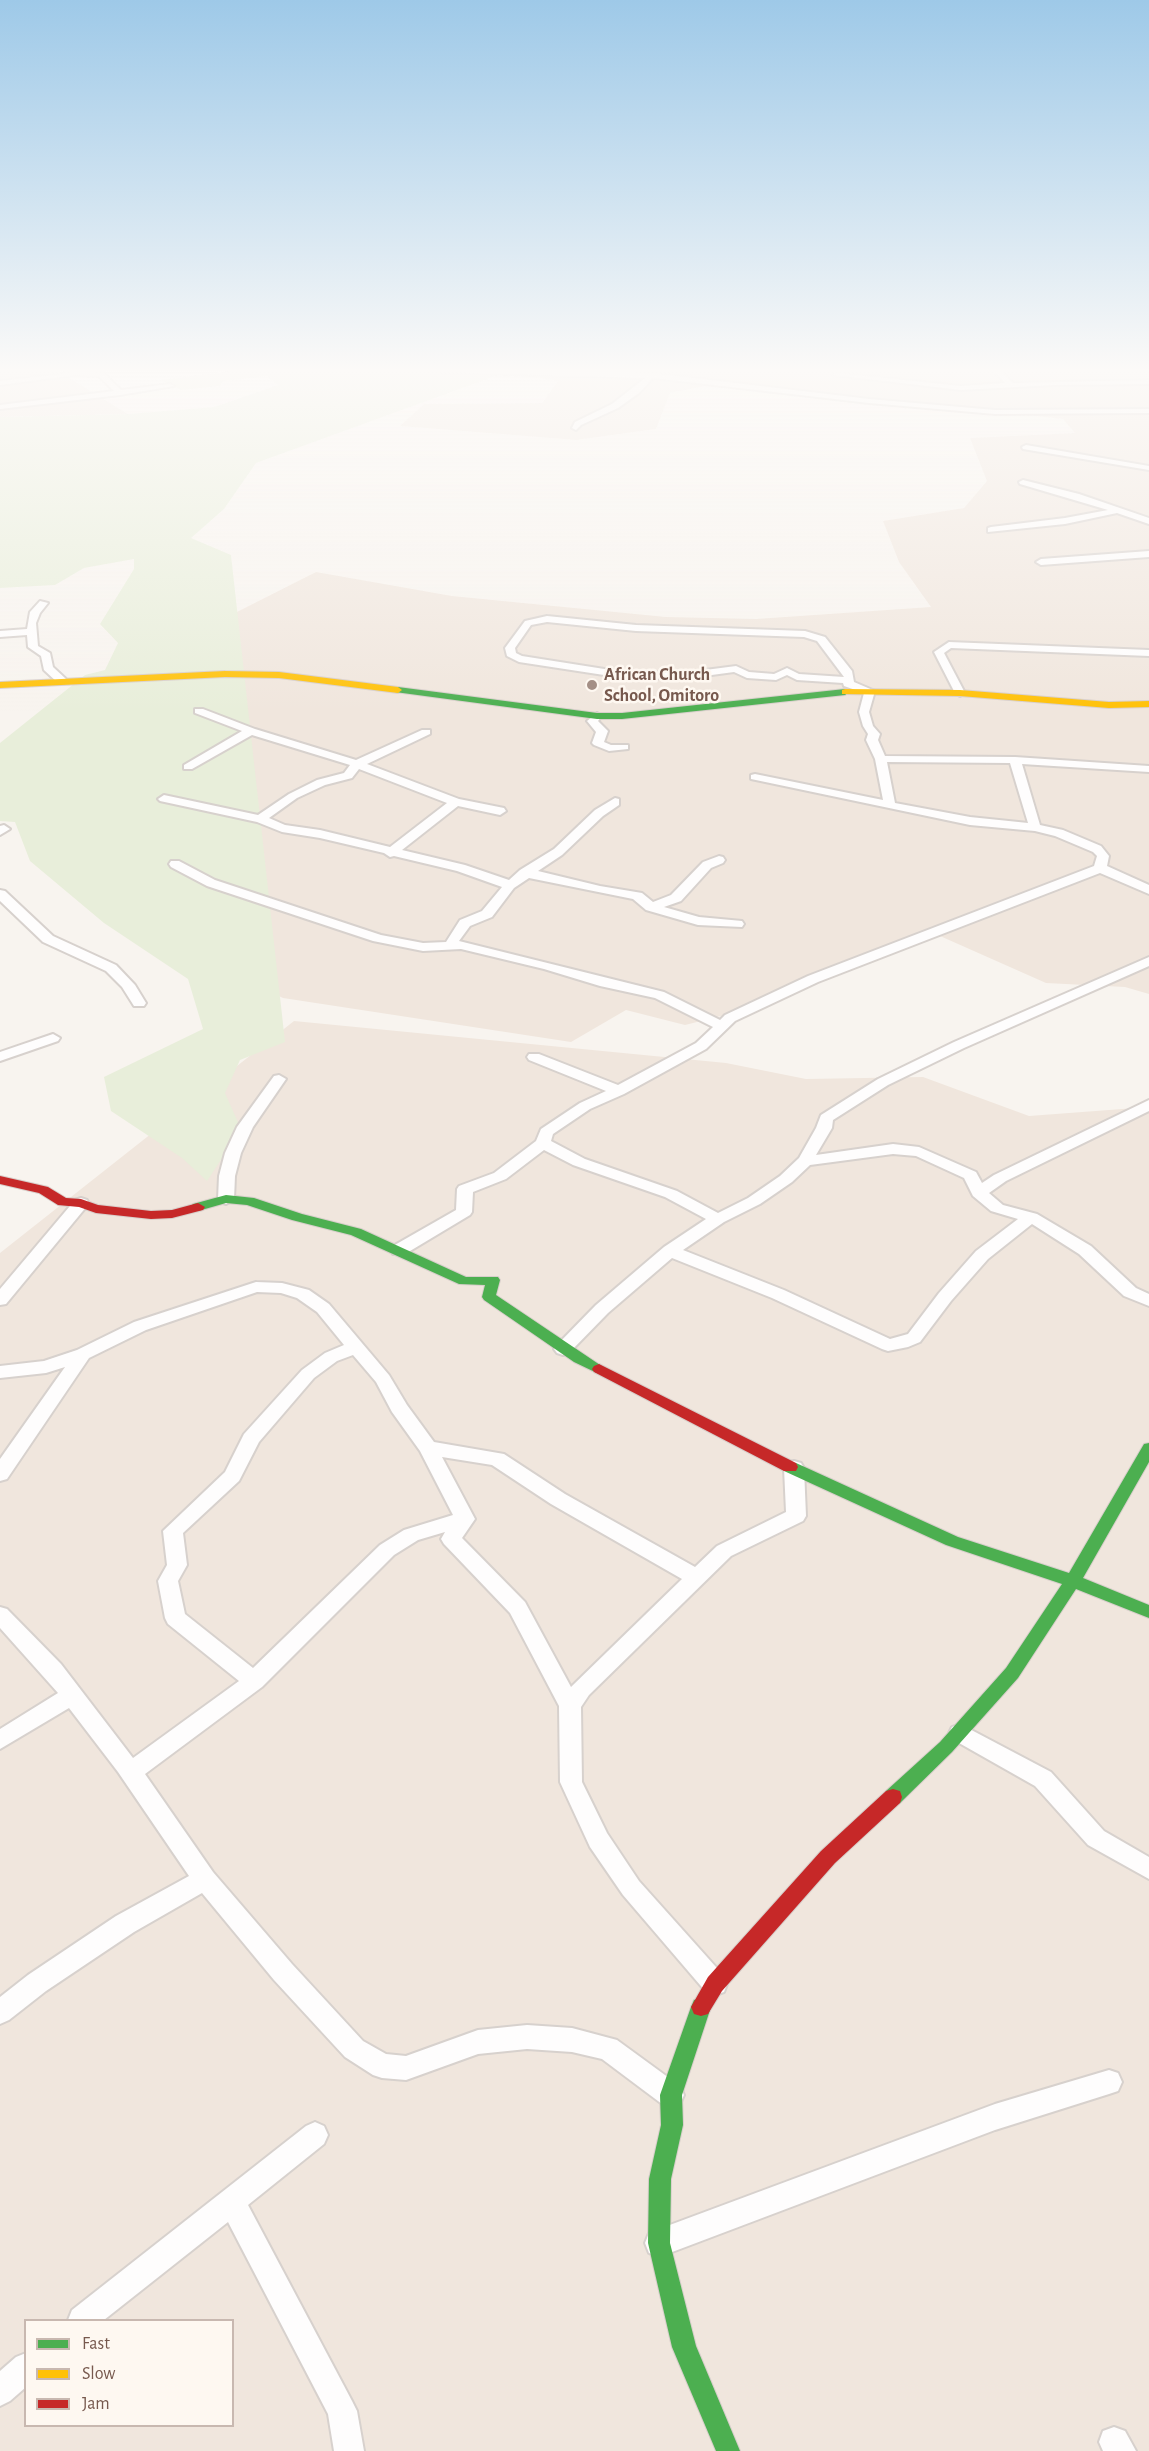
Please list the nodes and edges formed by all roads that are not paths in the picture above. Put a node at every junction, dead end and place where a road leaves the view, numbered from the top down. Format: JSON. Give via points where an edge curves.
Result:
{"nodes":[{"id":1,"x":1032,"y":484,"type":"edge"},
{"id":2,"x":1115,"y":511,"type":"junction"},
{"id":3,"x":1149,"y":521,"type":"edge"},
{"id":4,"x":991,"y":530,"type":"dead end"},
{"id":5,"x":1149,"y":554,"type":"edge"},
{"id":6,"x":1041,"y":562,"type":"dead end"},
{"id":7,"x":43,"y":603,"type":"dead end"},
{"id":8,"x":32,"y":632,"type":"junction"},
{"id":9,"x":0,"y":634,"type":"edge"},
{"id":10,"x":1149,"y":653,"type":"edge"},
{"id":11,"x":850,"y":680,"type":"junction"},
{"id":12,"x":62,"y":681,"type":"junction"},
{"id":13,"x":0,"y":685,"type":"edge"},
{"id":14,"x":870,"y":691,"type":"junction"},
{"id":15,"x":960,"y":693,"type":"junction"},
{"id":16,"x":1149,"y":704,"type":"edge"},
{"id":17,"x":199,"y":711,"type":"dead end"},
{"id":18,"x":597,"y":716,"type":"junction"},
{"id":19,"x":251,"y":731,"type":"junction"},
{"id":20,"x":426,"y":732,"type":"dead end"},
{"id":21,"x":624,"y":747,"type":"dead end"},
{"id":22,"x":881,"y":759,"type":"junction"},
{"id":23,"x":1015,"y":760,"type":"junction"},
{"id":24,"x":357,"y":764,"type":"junction"},
{"id":25,"x":188,"y":767,"type":"dead end"},
{"id":26,"x":1149,"y":769,"type":"edge"},
{"id":27,"x":755,"y":777,"type":"dead end"},
{"id":28,"x":164,"y":799,"type":"dead end"},
{"id":29,"x":456,"y":801,"type":"junction"},
{"id":30,"x":615,"y":802,"type":"dead end"},
{"id":31,"x":890,"y":805,"type":"junction"},
{"id":32,"x":500,"y":810,"type":"dead end"},
{"id":33,"x":260,"y":819,"type":"junction"},
{"id":34,"x":1035,"y":827,"type":"junction"},
{"id":35,"x":390,"y":852,"type":"junction"},
{"id":36,"x":719,"y":860,"type":"dead end"},
{"id":37,"x":175,"y":864,"type":"dead end"},
{"id":38,"x":1100,"y":868,"type":"junction"},
{"id":39,"x":524,"y":873,"type":"junction"},
{"id":40,"x":510,"y":885,"type":"junction"},
{"id":41,"x":1149,"y":890,"type":"edge"},
{"id":42,"x":0,"y":894,"type":"edge"},
{"id":43,"x":651,"y":906,"type":"junction"},
{"id":44,"x":737,"y":924,"type":"dead end"},
{"id":45,"x":450,"y":945,"type":"junction"},
{"id":46,"x":1149,"y":961,"type":"edge"},
{"id":47,"x":138,"y":1003,"type":"dead end"},
{"id":48,"x":722,"y":1026,"type":"junction"},
{"id":49,"x":53,"y":1038,"type":"dead end"},
{"id":50,"x":0,"y":1057,"type":"edge"},
{"id":51,"x":534,"y":1057,"type":"dead end"},
{"id":52,"x":279,"y":1080,"type":"dead end"},
{"id":53,"x":619,"y":1091,"type":"junction"},
{"id":54,"x":1149,"y":1105,"type":"edge"},
{"id":55,"x":543,"y":1143,"type":"junction"},
{"id":56,"x":813,"y":1145,"type":"junction"},
{"id":57,"x":833,"y":1159,"type":"junction"},
{"id":58,"x":805,"y":1161,"type":"junction"},
{"id":59,"x":0,"y":1180,"type":"edge"},
{"id":60,"x":979,"y":1193,"type":"junction"},
{"id":61,"x":226,"y":1199,"type":"junction"},
{"id":62,"x":81,"y":1203,"type":"junction"},
{"id":63,"x":1031,"y":1217,"type":"junction"},
{"id":64,"x":718,"y":1219,"type":"junction"},
{"id":65,"x":399,"y":1250,"type":"junction"},
{"id":66,"x":670,"y":1251,"type":"junction"},
{"id":67,"x":0,"y":1300,"type":"edge"},
{"id":68,"x":1149,"y":1301,"type":"edge"},
{"id":69,"x":355,"y":1347,"type":"junction"},
{"id":70,"x":563,"y":1349,"type":"junction"},
{"id":71,"x":83,"y":1354,"type":"junction"},
{"id":72,"x":0,"y":1372,"type":"edge"},
{"id":73,"x":428,"y":1448,"type":"junction"},
{"id":74,"x":1149,"y":1448,"type":"edge"},
{"id":75,"x":794,"y":1468,"type":"junction"},
{"id":76,"x":0,"y":1474,"type":"edge"},
{"id":77,"x":465,"y":1519,"type":"junction"},
{"id":78,"x":696,"y":1577,"type":"junction"},
{"id":79,"x":1073,"y":1581,"type":"junction"},
{"id":80,"x":1149,"y":1612,"type":"edge"},
{"id":81,"x":0,"y":1614,"type":"edge"},
{"id":82,"x":254,"y":1681,"type":"junction"},
{"id":83,"x":72,"y":1695,"type":"junction"},
{"id":84,"x":570,"y":1706,"type":"junction"},
{"id":85,"x":960,"y":1733,"type":"junction"},
{"id":86,"x":0,"y":1740,"type":"edge"},
{"id":87,"x":131,"y":1772,"type":"junction"},
{"id":88,"x":1149,"y":1869,"type":"edge"},
{"id":89,"x":205,"y":1879,"type":"junction"},
{"id":90,"x":716,"y":1984,"type":"junction"},
{"id":91,"x":0,"y":2012,"type":"edge"},
{"id":92,"x":1109,"y":2082,"type":"dead end"},
{"id":93,"x":671,"y":2095,"type":"junction"},
{"id":94,"x":315,"y":2135,"type":"dead end"},
{"id":95,"x":232,"y":2202,"type":"junction"},
{"id":96,"x":659,"y":2243,"type":"junction"},
{"id":97,"x":83,"y":2319,"type":"edge"},
{"id":98,"x":24,"y":2369,"type":"edge"},
{"id":99,"x":0,"y":2391,"type":"edge"},
{"id":100,"x":349,"y":2451,"type":"edge"},
{"id":101,"x":728,"y":2451,"type":"edge"}],
"edges":[{"from":1,"to":2,"type":"street"},
{"from":2,"to":3,"type":"street"},
{"from":2,"to":4,"type":"street"},
{"from":5,"to":6,"type":"street"},
{"from":7,"to":8,"type":"street","via":[[35,612]]},
{"from":8,"to":9,"type":"street"},
{"from":8,"to":12,"type":"street","via":[[33,647],[46,655],[48,668]]},
{"from":10,"to":15,"type":"street","via":[[949,645],[939,652]]},
{"from":11,"to":11,"type":"street","via":[[821,639],[805,634],[636,628],[547,619],[528,624],[510,648],[511,654],[519,659],[617,674],[682,676],[736,669],[747,675],[776,677],[787,671],[796,677]]},
{"from":11,"to":14,"type":"street","via":[[848,684]]},
{"from":12,"to":13,"type":"street"},
{"from":12,"to":18,"type":"street","via":[[279,675]]},
{"from":14,"to":15,"type":"street"},
{"from":14,"to":18,"type":"street"},
{"from":14,"to":22,"type":"street","via":[[864,712]]},
{"from":15,"to":16,"type":"street","via":[[1109,705]]},
{"from":17,"to":19,"type":"street"},
{"from":18,"to":21,"type":"street","via":[[592,721],[602,731],[598,743],[609,748]]},
{"from":19,"to":24,"type":"street"},
{"from":19,"to":25,"type":"street"},
{"from":20,"to":24,"type":"street"},
{"from":22,"to":23,"type":"street"},
{"from":22,"to":31,"type":"street"},
{"from":23,"to":26,"type":"street"},
{"from":23,"to":34,"type":"street"},
{"from":24,"to":29,"type":"street"},
{"from":24,"to":33,"type":"street","via":[[348,776],[321,782],[292,796]]},
{"from":27,"to":31,"type":"street"},
{"from":28,"to":33,"type":"street"},
{"from":29,"to":32,"type":"street"},
{"from":29,"to":35,"type":"street"},
{"from":30,"to":39,"type":"street","via":[[558,852]]},
{"from":31,"to":34,"type":"street","via":[[970,821]]},
{"from":33,"to":35,"type":"street","via":[[282,828]]},
{"from":34,"to":38,"type":"street","via":[[1097,849],[1102,856]]},
{"from":35,"to":40,"type":"street","via":[[461,868]]},
{"from":36,"to":43,"type":"street","via":[[707,865],[676,898]]},
{"from":37,"to":45,"type":"street","via":[[211,883],[378,938],[423,947]]},
{"from":38,"to":41,"type":"street"},
{"from":38,"to":48,"type":"street","via":[[813,979],[730,1018]]},
{"from":39,"to":40,"type":"street"},
{"from":39,"to":43,"type":"street","via":[[637,896]]},
{"from":40,"to":45,"type":"street","via":[[487,914],[465,923]]},
{"from":42,"to":47,"type":"street","via":[[48,939],[111,968],[128,985]]},
{"from":43,"to":44,"type":"street","via":[[698,921]]},
{"from":45,"to":48,"type":"street","via":[[659,995]]},
{"from":46,"to":56,"type":"street","via":[[883,1082],[826,1118]]},
{"from":48,"to":53,"type":"street","via":[[700,1046]]},
{"from":49,"to":50,"type":"street"},
{"from":51,"to":53,"type":"street"},
{"from":52,"to":61,"type":"street","via":[[245,1127],[233,1153]]},
{"from":53,"to":55,"type":"street","via":[[585,1106],[546,1132]]},
{"from":54,"to":60,"type":"street","via":[[1000,1178]]},
{"from":55,"to":64,"type":"street","via":[[579,1162],[671,1194]]},
{"from":55,"to":65,"type":"street","via":[[500,1176],[465,1189],[464,1212]]},
{"from":56,"to":57,"type":"street"},
{"from":56,"to":58,"type":"street"},
{"from":57,"to":58,"type":"street"},
{"from":57,"to":60,"type":"street","via":[[893,1149],[919,1152],[970,1175]]},
{"from":58,"to":64,"type":"street","via":[[754,1201]]},
{"from":59,"to":62,"type":"street","via":[[43,1190],[63,1202]]},
{"from":60,"to":63,"type":"street","via":[[997,1208]]},
{"from":61,"to":62,"type":"street","via":[[161,1215],[96,1209]]},
{"from":61,"to":65,"type":"street","via":[[249,1201],[356,1232]]},
{"from":62,"to":67,"type":"street"},
{"from":63,"to":66,"type":"street","via":[[982,1255],[914,1338],[888,1345],[778,1294]]},
{"from":63,"to":68,"type":"street","via":[[1085,1250],[1131,1292]]},
{"from":64,"to":66,"type":"street"},
{"from":65,"to":70,"type":"street","via":[[464,1281],[493,1280],[489,1297]]},
{"from":66,"to":70,"type":"street","via":[[602,1309]]},
{"from":69,"to":71,"type":"street","via":[[323,1308],[303,1294],[256,1287],[140,1326]]},
{"from":69,"to":73,"type":"street","via":[[383,1379]]},
{"from":69,"to":82,"type":"street","via":[[331,1357],[308,1374],[251,1439],[232,1476],[173,1532],[177,1565],[168,1581],[175,1618]]},
{"from":70,"to":75,"type":"street"},
{"from":71,"to":72,"type":"street","via":[[46,1367]]},
{"from":71,"to":76,"type":"street"},
{"from":73,"to":77,"type":"street"},
{"from":73,"to":78,"type":"street","via":[[497,1459],[558,1499]]},
{"from":74,"to":79,"type":"street"},
{"from":75,"to":78,"type":"street","via":[[796,1516],[724,1551]]},
{"from":75,"to":79,"type":"street","via":[[952,1541]]},
{"from":77,"to":82,"type":"street","via":[[411,1535],[387,1550]]},
{"from":77,"to":84,"type":"street","via":[[451,1539],[518,1608]]},
{"from":78,"to":84,"type":"street","via":[[581,1689]]},
{"from":79,"to":80,"type":"street"},
{"from":79,"to":85,"type":"street","via":[[1012,1673]]},
{"from":81,"to":83,"type":"street"},
{"from":82,"to":87,"type":"street"},
{"from":83,"to":86,"type":"street"},
{"from":83,"to":87,"type":"street"},
{"from":84,"to":90,"type":"street","via":[[571,1782],[598,1840],[631,1888]]},
{"from":85,"to":88,"type":"street","via":[[1043,1779],[1096,1838]]},
{"from":85,"to":90,"type":"street","via":[[828,1857]]},
{"from":87,"to":89,"type":"street"},
{"from":89,"to":91,"type":"street","via":[[125,1924]]},
{"from":89,"to":93,"type":"street","via":[[354,2049],[382,2066],[406,2068],[478,2042],[527,2037],[572,2040],[608,2048]]},
{"from":90,"to":93,"type":"street","via":[[699,2011]]},
{"from":92,"to":96,"type":"street","via":[[995,2117]]},
{"from":93,"to":96,"type":"street","via":[[672,2125],[660,2179]]},
{"from":94,"to":95,"type":"street"},
{"from":95,"to":97,"type":"street"},
{"from":95,"to":100,"type":"street","via":[[342,2411]]},
{"from":96,"to":101,"type":"street","via":[[684,2347]]},
{"from":98,"to":99,"type":"street"}]}
